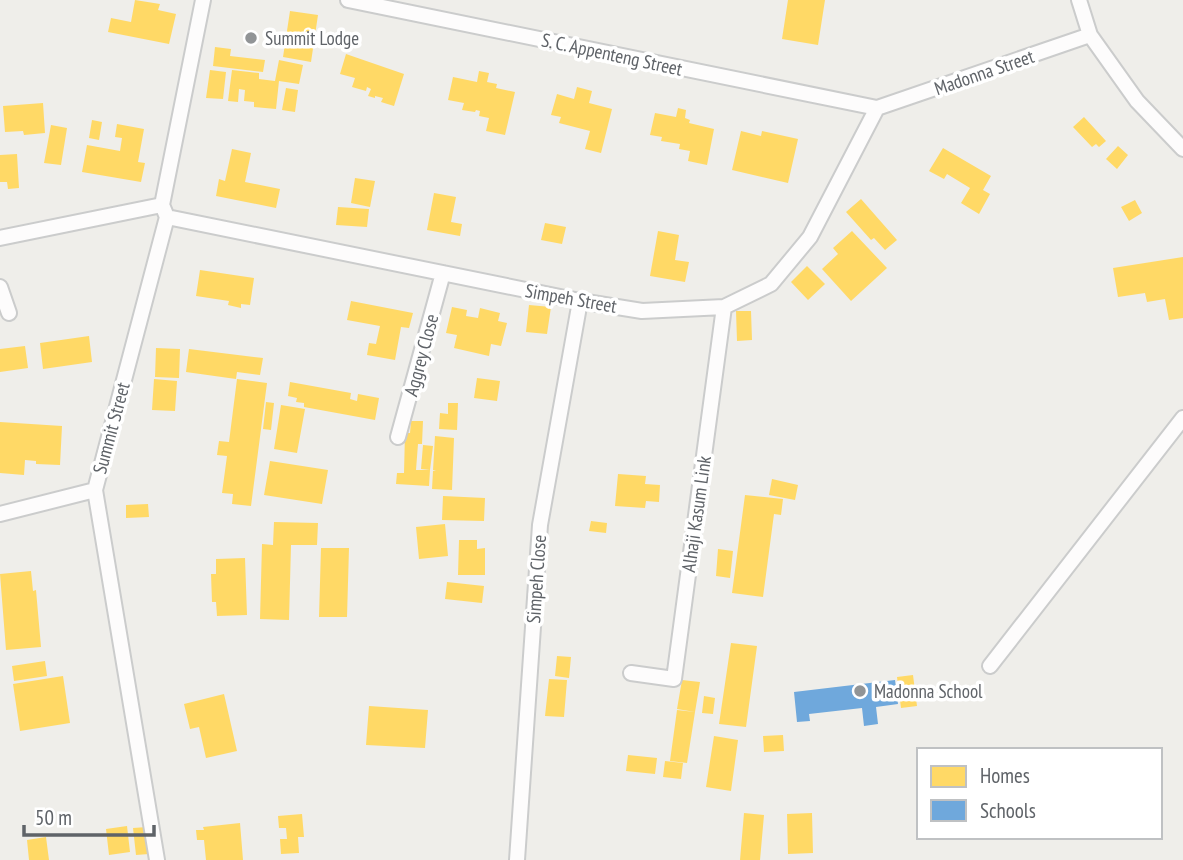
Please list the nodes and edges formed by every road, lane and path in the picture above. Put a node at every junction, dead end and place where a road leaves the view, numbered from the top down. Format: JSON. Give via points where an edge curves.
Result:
{"nodes":[{"id":1,"x":203,"y":0,"type":"edge"},
{"id":2,"x":348,"y":0,"type":"edge"},
{"id":3,"x":1079,"y":0,"type":"edge"},
{"id":4,"x":1090,"y":35,"type":"junction"},
{"id":5,"x":877,"y":108,"type":"junction"},
{"id":6,"x":1183,"y":149,"type":"edge"},
{"id":7,"x":164,"y":211,"type":"junction"},
{"id":8,"x":0,"y":238,"type":"edge"},
{"id":9,"x":443,"y":273,"type":"junction"},
{"id":10,"x":0,"y":287,"type":"edge"},
{"id":11,"x":580,"y":301,"type":"junction"},
{"id":12,"x":724,"y":307,"type":"junction"},
{"id":13,"x":9,"y":313,"type":"dead end"},
{"id":14,"x":1183,"y":418,"type":"edge"},
{"id":15,"x":398,"y":437,"type":"dead end"},
{"id":16,"x":95,"y":490,"type":"junction"},
{"id":17,"x":0,"y":514,"type":"edge"},
{"id":18,"x":990,"y":666,"type":"dead end"},
{"id":19,"x":631,"y":673,"type":"dead end"},
{"id":20,"x":157,"y":860,"type":"edge"},
{"id":21,"x":517,"y":860,"type":"edge"}],
"edges":[{"from":1,"to":7,"type":"street","name":"Summit Street"},
{"from":2,"to":5,"type":"street","name":"S. C. Appenteng Street"},
{"from":3,"to":4,"type":"street"},
{"from":4,"to":5,"type":"street","name":"Madonna Street"},
{"from":4,"to":6,"type":"street","via":[[1137,101]]},
{"from":5,"to":12,"type":"street","name":"Simpeh Street","via":[[810,237],[771,284]]},
{"from":7,"to":8,"type":"street"},
{"from":7,"to":9,"type":"street","name":"Simpeh Street"},
{"from":7,"to":16,"type":"street","name":"Summit Street"},
{"from":9,"to":11,"type":"street","name":"Simpeh Street"},
{"from":9,"to":15,"type":"street","name":"Aggrey Close"},
{"from":10,"to":13,"type":"street"},
{"from":11,"to":12,"type":"street","name":"Simpeh Street","via":[[642,311]]},
{"from":11,"to":21,"type":"street","name":"Simpeh Close","via":[[540,525]]},
{"from":12,"to":19,"type":"street","name":"Alhaji Kasum Link","via":[[674,679]]},
{"from":14,"to":18,"type":"street"},
{"from":16,"to":17,"type":"street"},
{"from":16,"to":20,"type":"street","name":"Summit Street"}]}
